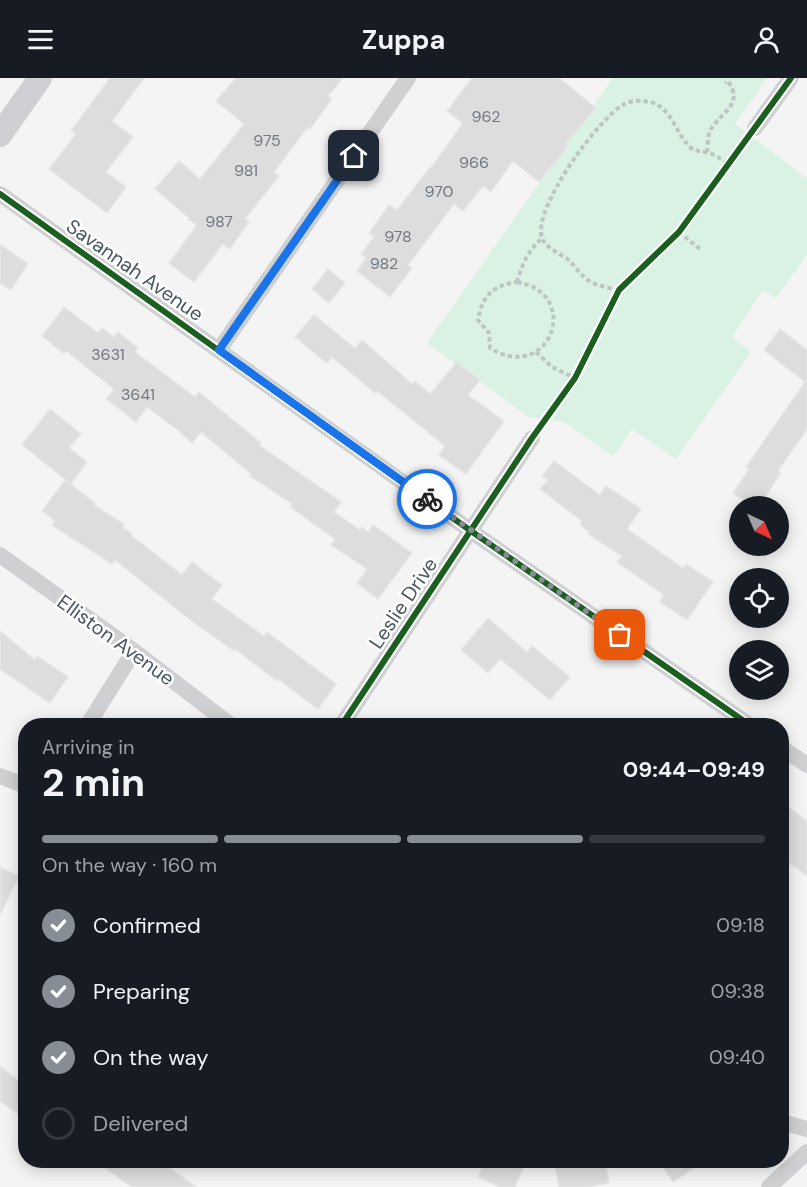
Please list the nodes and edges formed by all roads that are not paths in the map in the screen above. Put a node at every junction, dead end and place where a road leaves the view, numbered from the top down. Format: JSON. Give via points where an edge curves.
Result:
{"nodes":[{"id":1,"x":40,"y":78,"type":"edge"},
{"id":2,"x":408,"y":78,"type":"edge"},
{"id":3,"x":791,"y":78,"type":"edge"},
{"id":4,"x":755,"y":128,"type":"dead end"},
{"id":5,"x":0,"y":135,"type":"edge"},
{"id":6,"x":0,"y":194,"type":"edge"},
{"id":7,"x":219,"y":350,"type":"junction"},
{"id":8,"x":532,"y":438,"type":"dead end"},
{"id":9,"x":471,"y":531,"type":"junction"},
{"id":10,"x":0,"y":555,"type":"edge"},
{"id":11,"x":134,"y":651,"type":"junction"},
{"id":12,"x":92,"y":718,"type":"edge"},
{"id":13,"x":221,"y":718,"type":"edge"},
{"id":14,"x":346,"y":718,"type":"edge"},
{"id":15,"x":740,"y":718,"type":"edge"},
{"id":16,"x":789,"y":753,"type":"edge"},
{"id":17,"x":807,"y":765,"type":"edge"},
{"id":18,"x":0,"y":776,"type":"edge"},
{"id":19,"x":18,"y":783,"type":"edge"},
{"id":20,"x":789,"y":1124,"type":"edge"},
{"id":21,"x":807,"y":1129,"type":"edge"},
{"id":22,"x":807,"y":1152,"type":"edge"},
{"id":23,"x":769,"y":1187,"type":"edge"}],
"edges":[{"from":1,"to":5,"type":"main road"},
{"from":2,"to":7,"type":"street"},
{"from":3,"to":4,"type":"street"},
{"from":6,"to":7,"type":"street","name":"Savannah Avenue"},
{"from":7,"to":9,"type":"street","name":"Savannah Avenue"},
{"from":8,"to":9,"type":"street","name":"Leslie Drive"},
{"from":9,"to":14,"type":"street","name":"Leslie Drive"},
{"from":9,"to":15,"type":"street","name":"Savannah Avenue"},
{"from":10,"to":11,"type":"street","name":"Elliston Avenue"},
{"from":11,"to":12,"type":"street"},
{"from":11,"to":13,"type":"street","name":"Elliston Avenue"},
{"from":16,"to":17,"type":"street"},
{"from":18,"to":19,"type":"street"},
{"from":20,"to":21,"type":"street"},
{"from":22,"to":23,"type":"street"}]}
